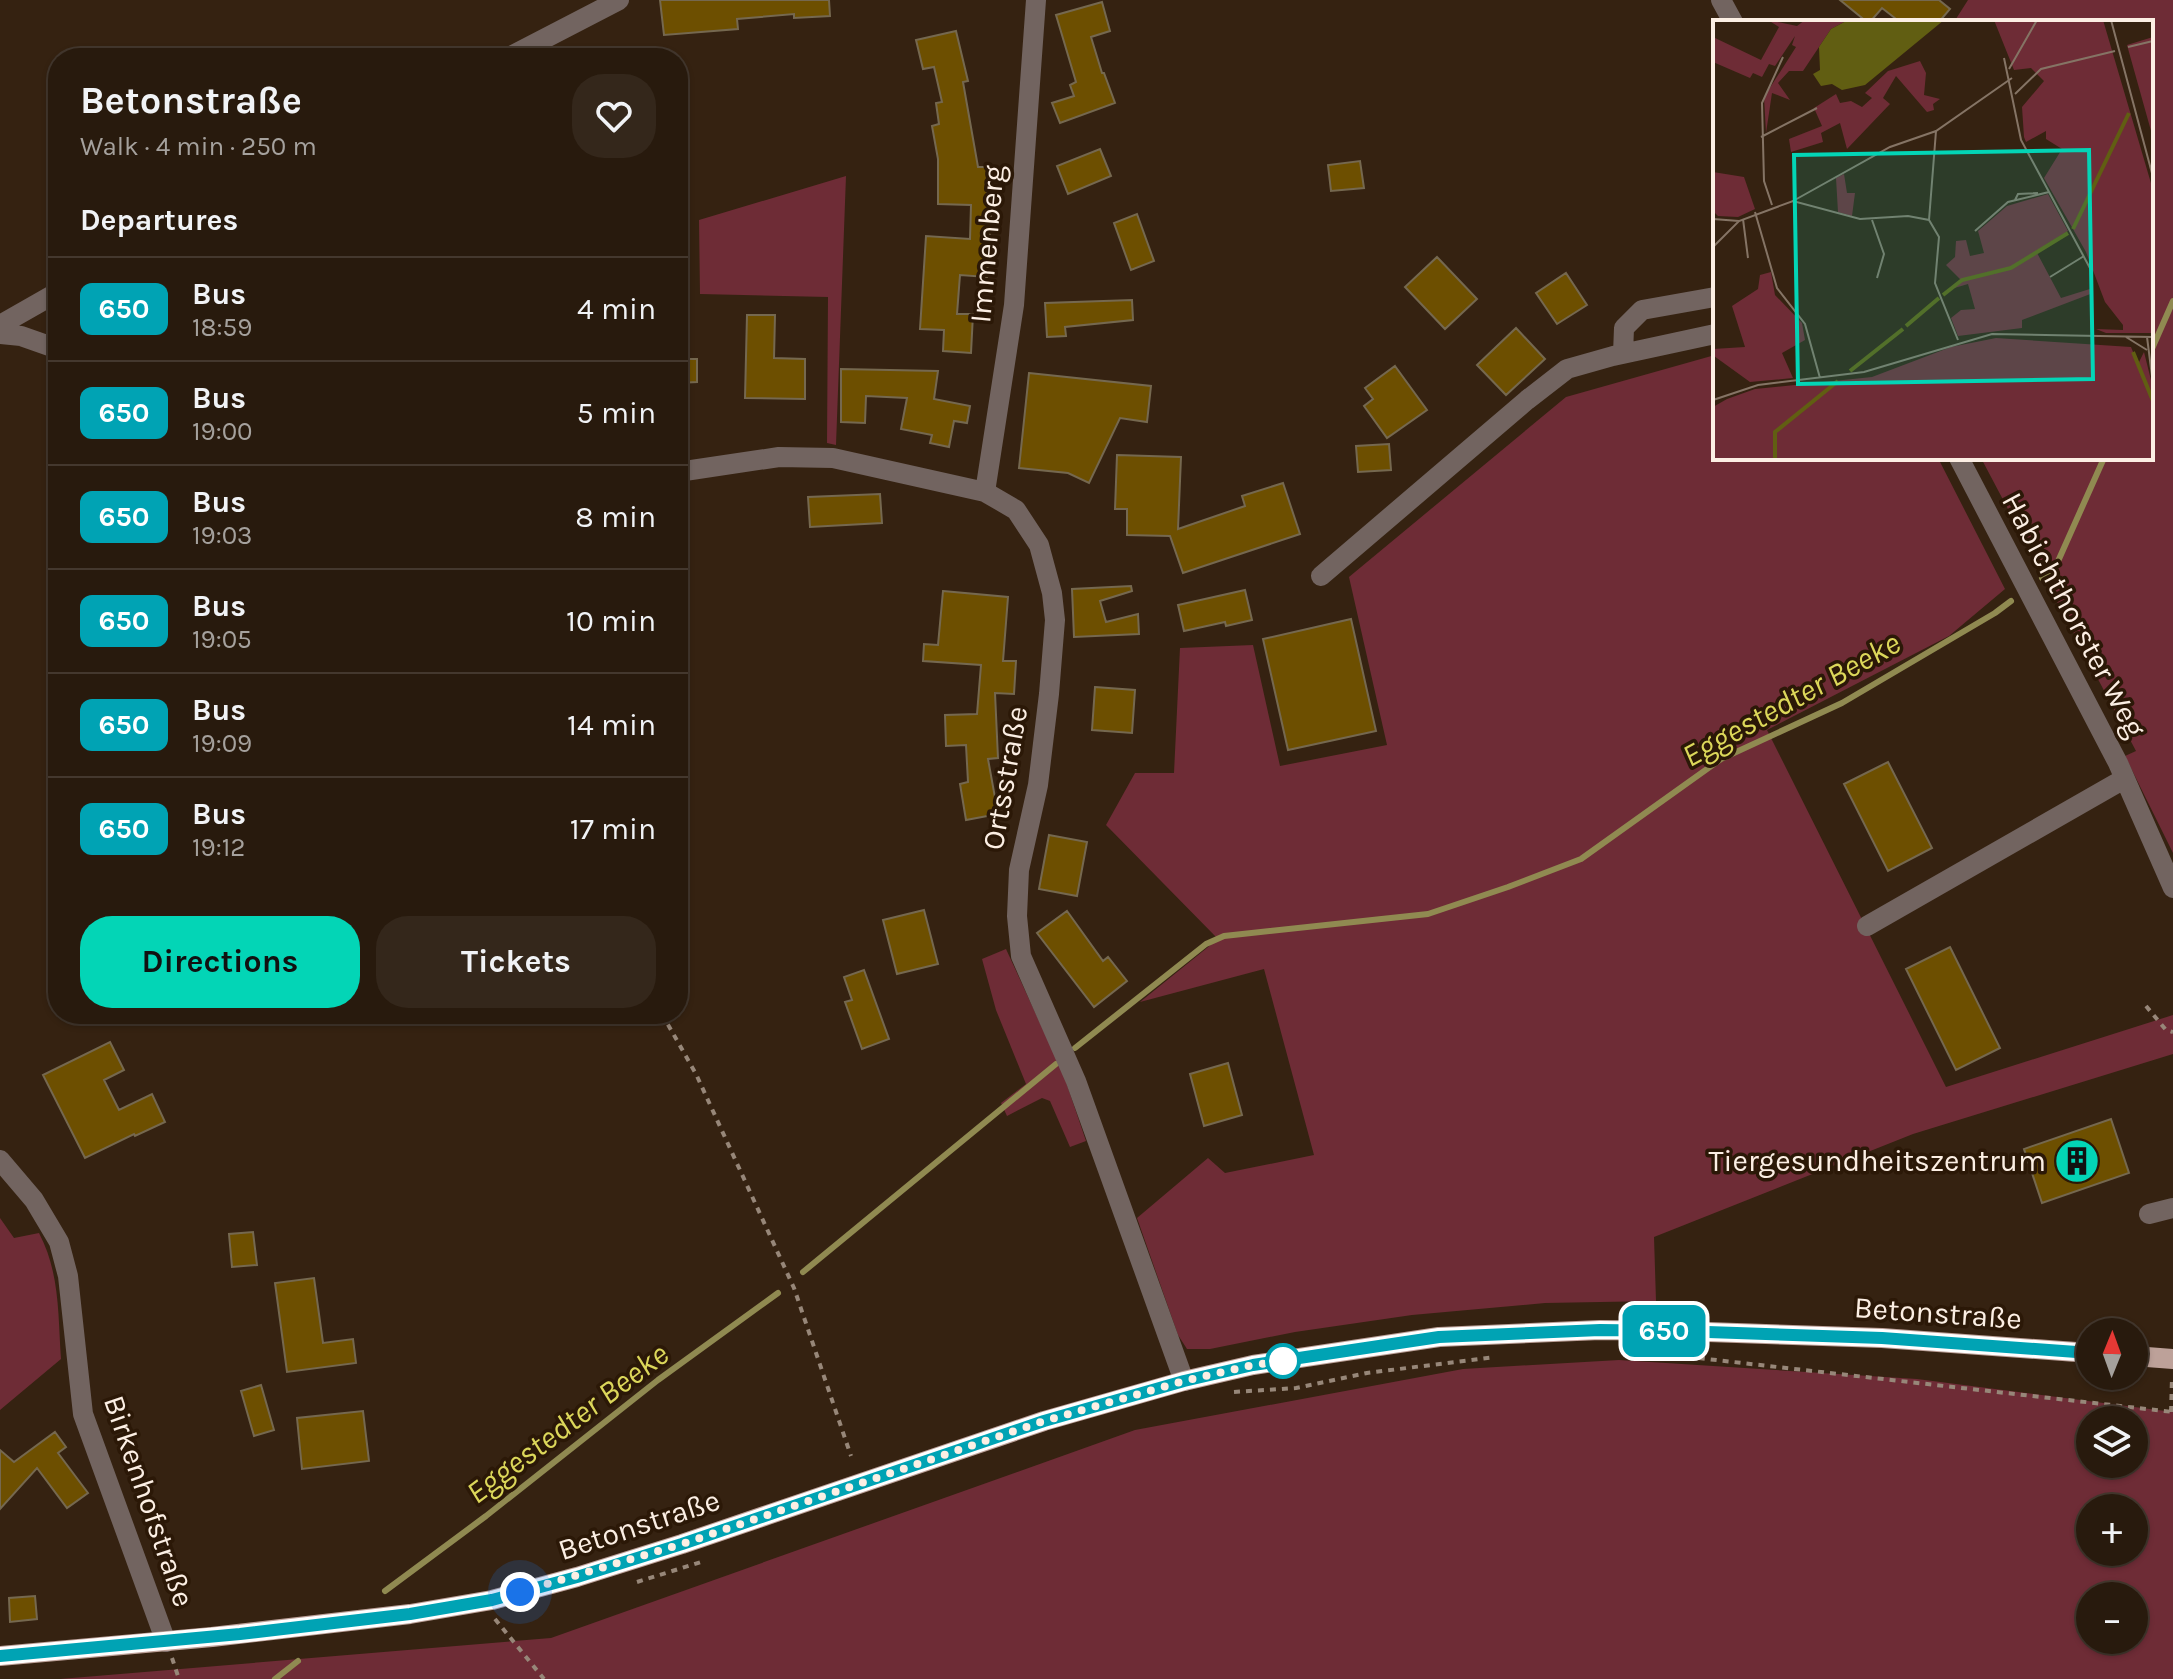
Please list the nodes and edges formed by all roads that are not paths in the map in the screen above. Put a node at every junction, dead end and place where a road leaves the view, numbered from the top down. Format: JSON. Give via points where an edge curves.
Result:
{"nodes":[{"id":1,"x":619,"y":0,"type":"edge"},
{"id":2,"x":1036,"y":0,"type":"edge"},
{"id":3,"x":1721,"y":0,"type":"edge"},
{"id":4,"x":1732,"y":20,"type":"edge"},
{"id":5,"x":526,"y":48,"type":"edge"},
{"id":6,"x":48,"y":297,"type":"edge"},
{"id":7,"x":1713,"y":297,"type":"edge"},
{"id":8,"x":0,"y":325,"type":"edge"},
{"id":9,"x":0,"y":334,"type":"edge"},
{"id":10,"x":1713,"y":334,"type":"edge"},
{"id":11,"x":48,"y":345,"type":"edge"},
{"id":12,"x":1623,"y":354,"type":"junction"},
{"id":13,"x":1960,"y":460,"type":"edge"},
{"id":14,"x":688,"y":471,"type":"edge"},
{"id":15,"x":985,"y":492,"type":"junction"},
{"id":16,"x":1321,"y":576,"type":"dead end"},
{"id":17,"x":2124,"y":779,"type":"junction"},
{"id":18,"x":2173,"y":888,"type":"edge"},
{"id":19,"x":1867,"y":926,"type":"dead end"},
{"id":20,"x":0,"y":1160,"type":"edge"},
{"id":21,"x":2173,"y":1208,"type":"edge"},
{"id":22,"x":2149,"y":1214,"type":"dead end"},
{"id":23,"x":2076,"y":1352,"type":"edge"},
{"id":24,"x":2148,"y":1357,"type":"edge"},
{"id":25,"x":2173,"y":1359,"type":"edge"},
{"id":26,"x":1184,"y":1381,"type":"junction"},
{"id":27,"x":166,"y":1642,"type":"junction"},
{"id":28,"x":0,"y":1656,"type":"edge"}],
"edges":[{"from":1,"to":5,"type":"street"},
{"from":2,"to":15,"type":"street","name":"Immenberg","via":[[1014,305]]},
{"from":3,"to":4,"type":"street"},
{"from":6,"to":8,"type":"street"},
{"from":7,"to":12,"type":"street","via":[[1642,310],[1624,328]]},
{"from":9,"to":11,"type":"street"},
{"from":10,"to":12,"type":"street"},
{"from":12,"to":16,"type":"street","via":[[1567,369]]},
{"from":13,"to":17,"type":"street","name":"Habichthorster Weg"},
{"from":14,"to":15,"type":"street","name":"Ortsstraße","via":[[779,457],[833,458]]},
{"from":15,"to":26,"type":"street","name":"Ortsstraße","via":[[1016,510],[1039,545],[1055,620],[1038,785],[1019,870],[1021,956],[1076,1081]]},
{"from":17,"to":18,"type":"street","name":"Habichthorster Weg"},
{"from":17,"to":19,"type":"street"},
{"from":20,"to":27,"type":"street","name":"Birkenhofstraße","via":[[34,1200],[59,1242],[68,1276],[83,1414]]},
{"from":21,"to":22,"type":"street"},
{"from":23,"to":26,"type":"main road","name":"Betonstraße","via":[[1882,1338],[1587,1330],[1439,1337],[1253,1365]]},
{"from":24,"to":25,"type":"main road"},
{"from":26,"to":27,"type":"main road","name":"Betonstraße","via":[[1044,1421],[682,1544],[492,1600]]},
{"from":27,"to":28,"type":"main road","name":"Betonstraße"}]}
